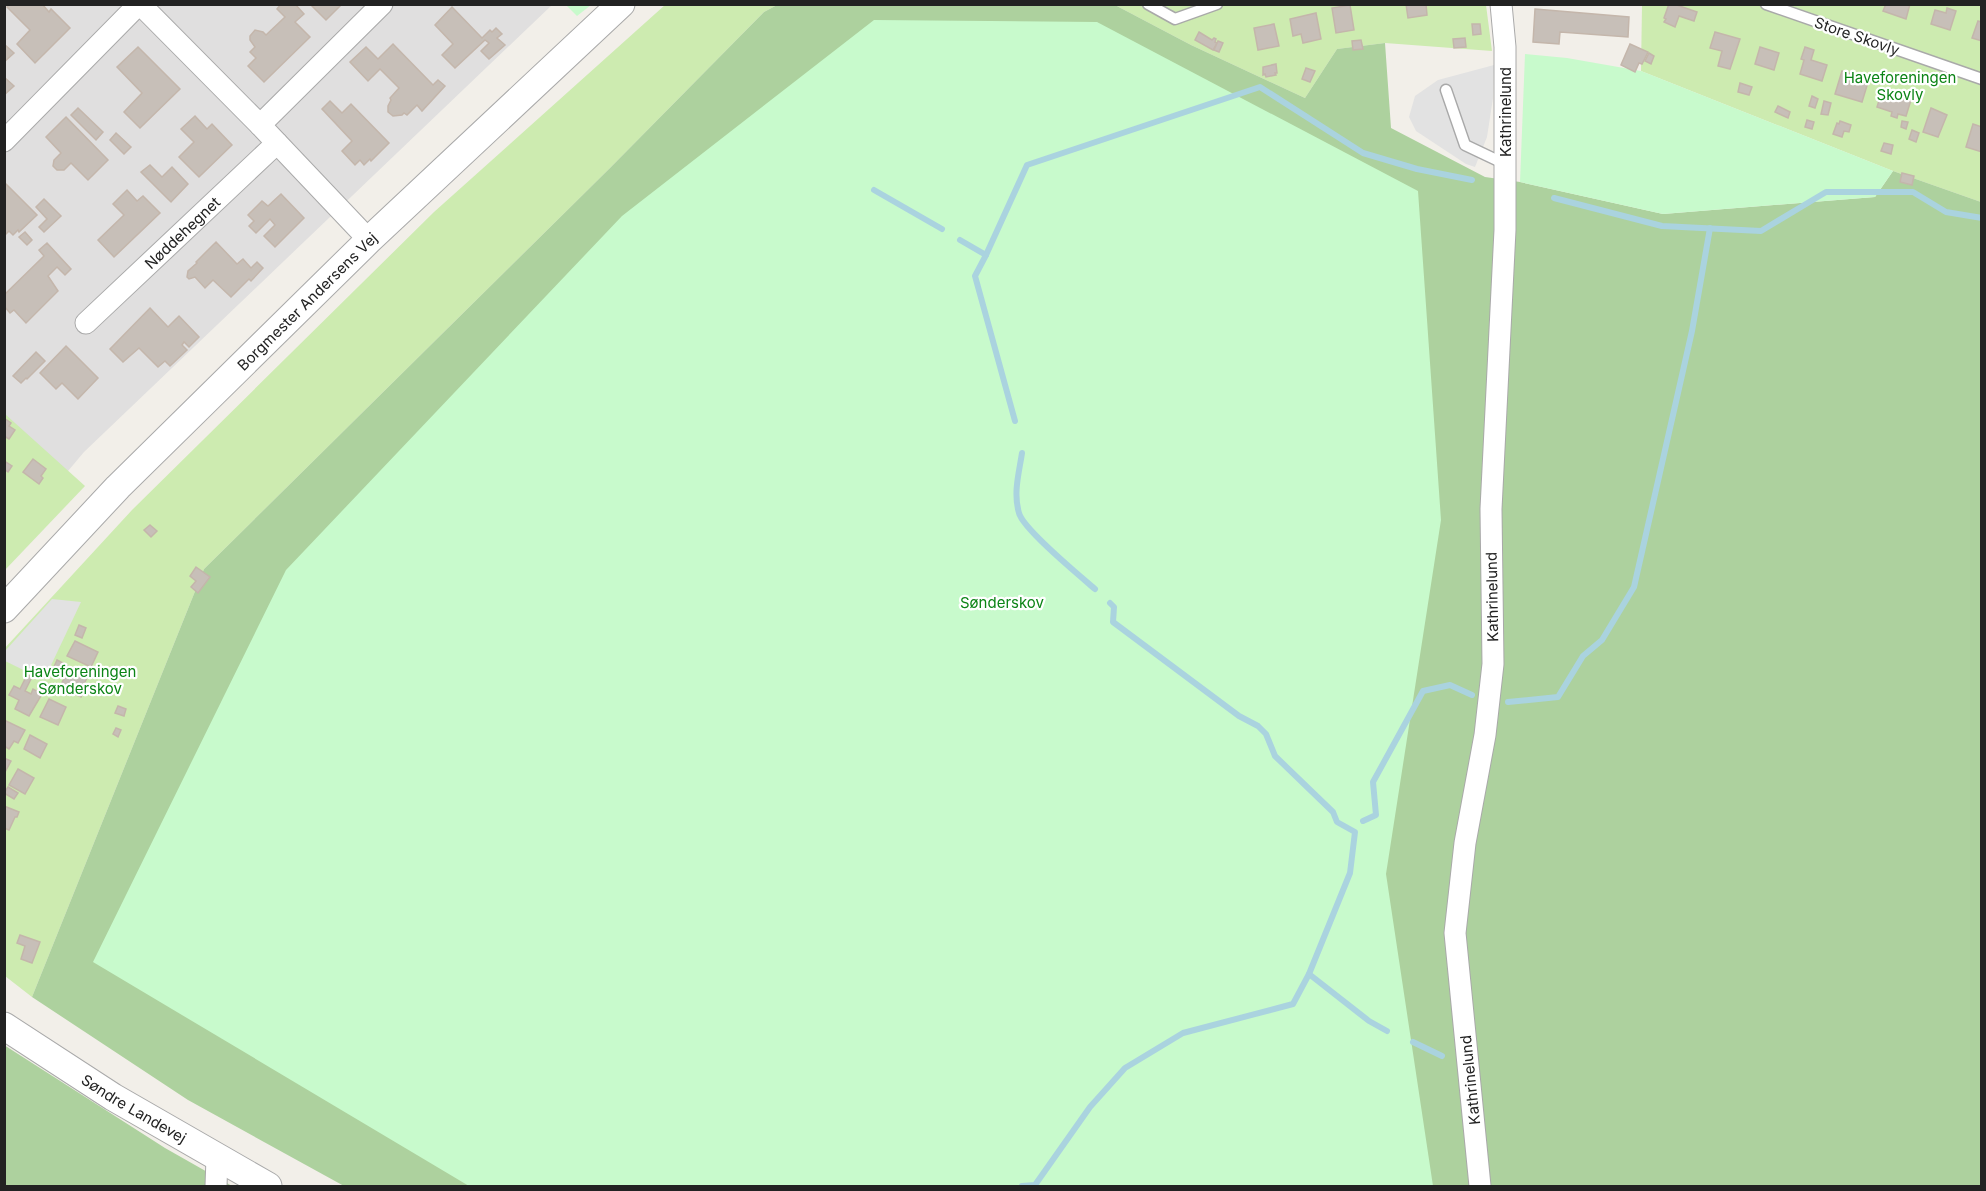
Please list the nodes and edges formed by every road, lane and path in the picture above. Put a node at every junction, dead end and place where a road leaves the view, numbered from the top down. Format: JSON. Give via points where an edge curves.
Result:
{"nodes":[{"id":1,"x":140,"y":4,"type":"edge"},
{"id":2,"x":382,"y":4,"type":"edge"},
{"id":3,"x":621,"y":4,"type":"edge"},
{"id":4,"x":1148,"y":4,"type":"edge"},
{"id":5,"x":1217,"y":4,"type":"edge"},
{"id":6,"x":1501,"y":4,"type":"edge"},
{"id":7,"x":1766,"y":4,"type":"edge"},
{"id":8,"x":1982,"y":79,"type":"edge"},
{"id":9,"x":1446,"y":90,"type":"dead end"},
{"id":10,"x":260,"y":124,"type":"junction"},
{"id":11,"x":4,"y":141,"type":"edge"},
{"id":12,"x":277,"y":143,"type":"junction"},
{"id":13,"x":1505,"y":164,"type":"junction"},
{"id":14,"x":369,"y":240,"type":"junction"},
{"id":15,"x":86,"y":323,"type":"dead end"},
{"id":16,"x":4,"y":609,"type":"edge"},
{"id":17,"x":4,"y":1026,"type":"edge"},
{"id":18,"x":217,"y":1158,"type":"junction"},
{"id":19,"x":216,"y":1186,"type":"edge"},
{"id":20,"x":268,"y":1186,"type":"edge"},
{"id":21,"x":1480,"y":1186,"type":"edge"}],
"edges":[{"from":1,"to":10,"type":"street"},
{"from":1,"to":11,"type":"street"},
{"from":2,"to":10,"type":"street"},
{"from":3,"to":14,"type":"street","name":"Borgmester Andersens Vej"},
{"from":4,"to":5,"type":"lane","via":[[1175,19]]},
{"from":6,"to":13,"type":"street","name":"Kathrinelund"},
{"from":7,"to":8,"type":"lane","name":"Store Skovly"},
{"from":9,"to":13,"type":"lane","via":[[1465,145]]},
{"from":10,"to":12,"type":"street"},
{"from":12,"to":14,"type":"street"},
{"from":12,"to":15,"type":"street","name":"Nøddehegnet"},
{"from":13,"to":21,"type":"street","name":"Kathrinelund","via":[[1491,509],[1493,664],[1455,933]]},
{"from":14,"to":16,"type":"street","name":"Borgmester Andersens Vej","via":[[118,487]]},
{"from":17,"to":18,"type":"street","name":"Søndre Landevej"},
{"from":18,"to":19,"type":"street"},
{"from":18,"to":20,"type":"street","name":"Søndre Landevej"}]}
